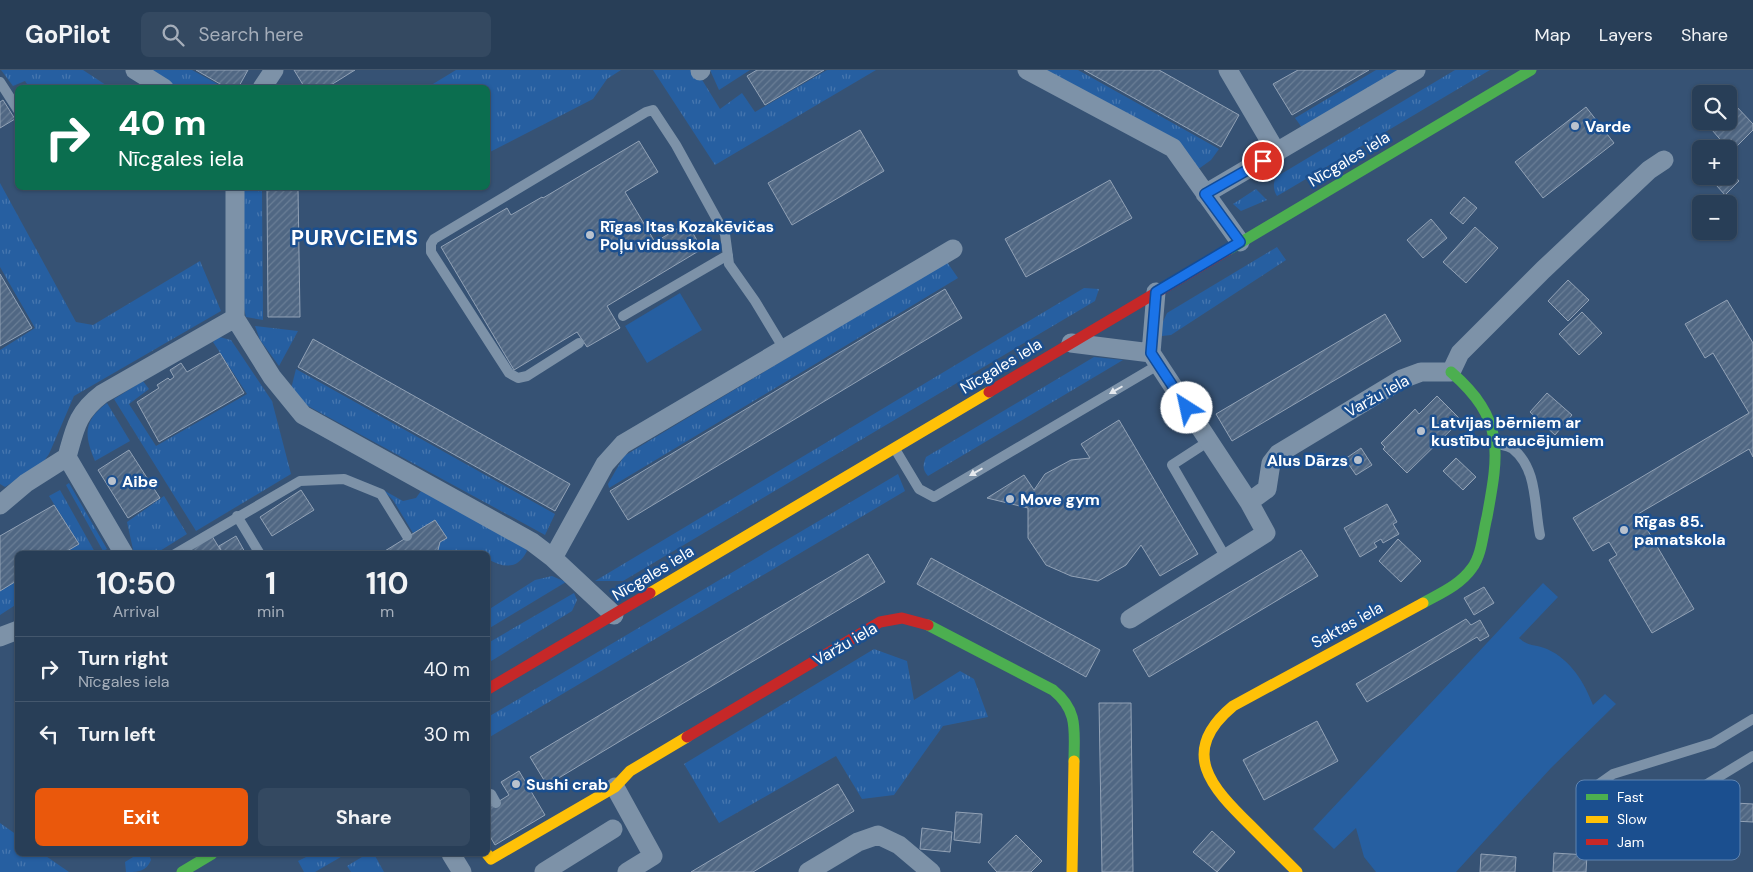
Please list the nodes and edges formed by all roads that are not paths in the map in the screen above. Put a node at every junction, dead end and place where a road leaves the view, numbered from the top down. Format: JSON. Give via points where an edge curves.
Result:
{"nodes":[{"id":1,"x":135,"y":70,"type":"edge"},
{"id":2,"x":274,"y":70,"type":"edge"},
{"id":3,"x":1027,"y":70,"type":"edge"},
{"id":4,"x":1228,"y":70,"type":"edge"},
{"id":5,"x":1416,"y":70,"type":"edge"},
{"id":6,"x":1531,"y":70,"type":"edge"},
{"id":7,"x":0,"y":82,"type":"edge"},
{"id":8,"x":159,"y":85,"type":"edge"},
{"id":9,"x":264,"y":85,"type":"edge"},
{"id":10,"x":15,"y":105,"type":"edge"},
{"id":11,"x":1277,"y":153,"type":"junction"},
{"id":12,"x":1664,"y":160,"type":"dead end"},
{"id":13,"x":235,"y":190,"type":"edge"},
{"id":14,"x":1205,"y":194,"type":"junction"},
{"id":15,"x":1240,"y":242,"type":"junction"},
{"id":16,"x":952,"y":249,"type":"dead end"},
{"id":17,"x":728,"y":255,"type":"junction"},
{"id":18,"x":1156,"y":292,"type":"junction"},
{"id":19,"x":623,"y":316,"type":"dead end"},
{"id":20,"x":235,"y":318,"type":"junction"},
{"id":21,"x":579,"y":343,"type":"dead end"},
{"id":22,"x":1071,"y":343,"type":"junction"},
{"id":23,"x":784,"y":349,"type":"junction"},
{"id":24,"x":1155,"y":359,"type":"junction"},
{"id":25,"x":1451,"y":372,"type":"junction"},
{"id":26,"x":1209,"y":441,"type":"junction"},
{"id":27,"x":1497,"y":443,"type":"junction"},
{"id":28,"x":894,"y":448,"type":"junction"},
{"id":29,"x":67,"y":457,"type":"junction"},
{"id":30,"x":1249,"y":502,"type":"junction"},
{"id":31,"x":0,"y":505,"type":"edge"},
{"id":32,"x":237,"y":516,"type":"junction"},
{"id":33,"x":1540,"y":535,"type":"dead end"},
{"id":34,"x":408,"y":536,"type":"dead end"},
{"id":35,"x":122,"y":551,"type":"edge"},
{"id":36,"x":180,"y":551,"type":"edge"},
{"id":37,"x":258,"y":551,"type":"edge"},
{"id":38,"x":553,"y":558,"type":"junction"},
{"id":39,"x":1226,"y":558,"type":"junction"},
{"id":40,"x":614,"y":615,"type":"junction"},
{"id":41,"x":1130,"y":618,"type":"dead end"},
{"id":42,"x":15,"y":631,"type":"edge"},
{"id":43,"x":0,"y":637,"type":"edge"},
{"id":44,"x":490,"y":689,"type":"edge"},
{"id":45,"x":1753,"y":719,"type":"edge"},
{"id":46,"x":1753,"y":756,"type":"edge"},
{"id":47,"x":1604,"y":780,"type":"edge"},
{"id":48,"x":1714,"y":780,"type":"edge"},
{"id":49,"x":616,"y":787,"type":"junction"},
{"id":50,"x":490,"y":794,"type":"edge"},
{"id":51,"x":496,"y":803,"type":"dead end"},
{"id":52,"x":614,"y":829,"type":"dead end"},
{"id":53,"x":497,"y":855,"type":"edge"},
{"id":54,"x":452,"y":856,"type":"edge"},
{"id":55,"x":210,"y":861,"type":"edge"},
{"id":56,"x":922,"y":870,"type":"edge"},
{"id":57,"x":182,"y":872,"type":"edge"},
{"id":58,"x":462,"y":872,"type":"edge"},
{"id":59,"x":544,"y":872,"type":"edge"},
{"id":60,"x":627,"y":872,"type":"edge"},
{"id":61,"x":808,"y":872,"type":"edge"},
{"id":62,"x":1072,"y":872,"type":"edge"},
{"id":63,"x":1298,"y":872,"type":"edge"}],
"edges":[{"from":1,"to":8,"type":"street"},
{"from":2,"to":9,"type":"street"},
{"from":3,"to":14,"type":"street","via":[[1173,148]]},
{"from":4,"to":11,"type":"street"},
{"from":5,"to":11,"type":"street"},
{"from":6,"to":15,"type":"street","name":"Nīcgales iela"},
{"from":7,"to":10,"type":"lane"},
{"from":11,"to":14,"type":"street"},
{"from":12,"to":25,"type":"street","via":[[1649,170],[1460,352]]},
{"from":13,"to":20,"type":"street"},
{"from":14,"to":15,"type":"street"},
{"from":15,"to":18,"type":"street","name":"Nīcgales iela"},
{"from":16,"to":23,"type":"street"},
{"from":17,"to":19,"type":"lane"},
{"from":17,"to":21,"type":"lane","via":[[725,234],[653,110],[434,239],[431,252],[509,373],[518,378],[526,376]]},
{"from":17,"to":23,"type":"lane","via":[[729,264]]},
{"from":18,"to":22,"type":"street","name":"Nīcgales iela"},
{"from":18,"to":24,"type":"street"},
{"from":20,"to":29,"type":"street","via":[[87,405],[77,420]]},
{"from":20,"to":38,"type":"street","via":[[272,377],[303,415],[532,542]]},
{"from":22,"to":24,"type":"street"},
{"from":22,"to":28,"type":"street","name":"Nīcgales iela"},
{"from":23,"to":38,"type":"street","via":[[624,444],[605,464]]},
{"from":24,"to":26,"type":"street"},
{"from":24,"to":28,"type":"lane","one_way":true,"via":[[934,497],[919,489]]},
{"from":25,"to":27,"type":"street","name":"Saktas iela","via":[[1468,385],[1492,424]]},
{"from":25,"to":30,"type":"street","name":"Varžu iela","via":[[1421,372],[1402,379],[1278,454],[1272,463],[1267,489]]},
{"from":26,"to":30,"type":"street"},
{"from":26,"to":39,"type":"lane","via":[[1172,464]]},
{"from":27,"to":33,"type":"lane","via":[[1512,448],[1531,478]]},
{"from":27,"to":63,"type":"street","name":"Saktas iela","via":[[1474,565],[1457,584],[1233,706],[1220,715],[1210,730],[1204,749],[1206,770],[1218,793]]},
{"from":28,"to":40,"type":"street","name":"Nīcgales iela"},
{"from":29,"to":31,"type":"street","via":[[26,483]]},
{"from":29,"to":35,"type":"street"},
{"from":30,"to":39,"type":"street","via":[[1266,533]]},
{"from":32,"to":34,"type":"lane","via":[[300,481],[344,479],[381,494]]},
{"from":32,"to":36,"type":"lane"},
{"from":32,"to":37,"type":"lane"},
{"from":38,"to":40,"type":"street"},
{"from":39,"to":41,"type":"street"},
{"from":40,"to":44,"type":"street","name":"Nīcgales iela"},
{"from":42,"to":43,"type":"street"},
{"from":45,"to":47,"type":"lane","via":[[1713,743],[1613,774]]},
{"from":46,"to":48,"type":"lane"},
{"from":49,"to":53,"type":"street","name":"Varžu iela","via":[[517,838]]},
{"from":49,"to":60,"type":"street","via":[[653,856]]},
{"from":49,"to":62,"type":"street","name":"Varžu iela","via":[[630,771],[880,622],[902,618],[923,622],[1053,690],[1068,702],[1074,726]]},
{"from":50,"to":51,"type":"lane"},
{"from":52,"to":59,"type":"street"},
{"from":54,"to":58,"type":"street"},
{"from":55,"to":57,"type":"street"},
{"from":56,"to":61,"type":"street","via":[[899,845],[878,835],[858,842]]}]}
